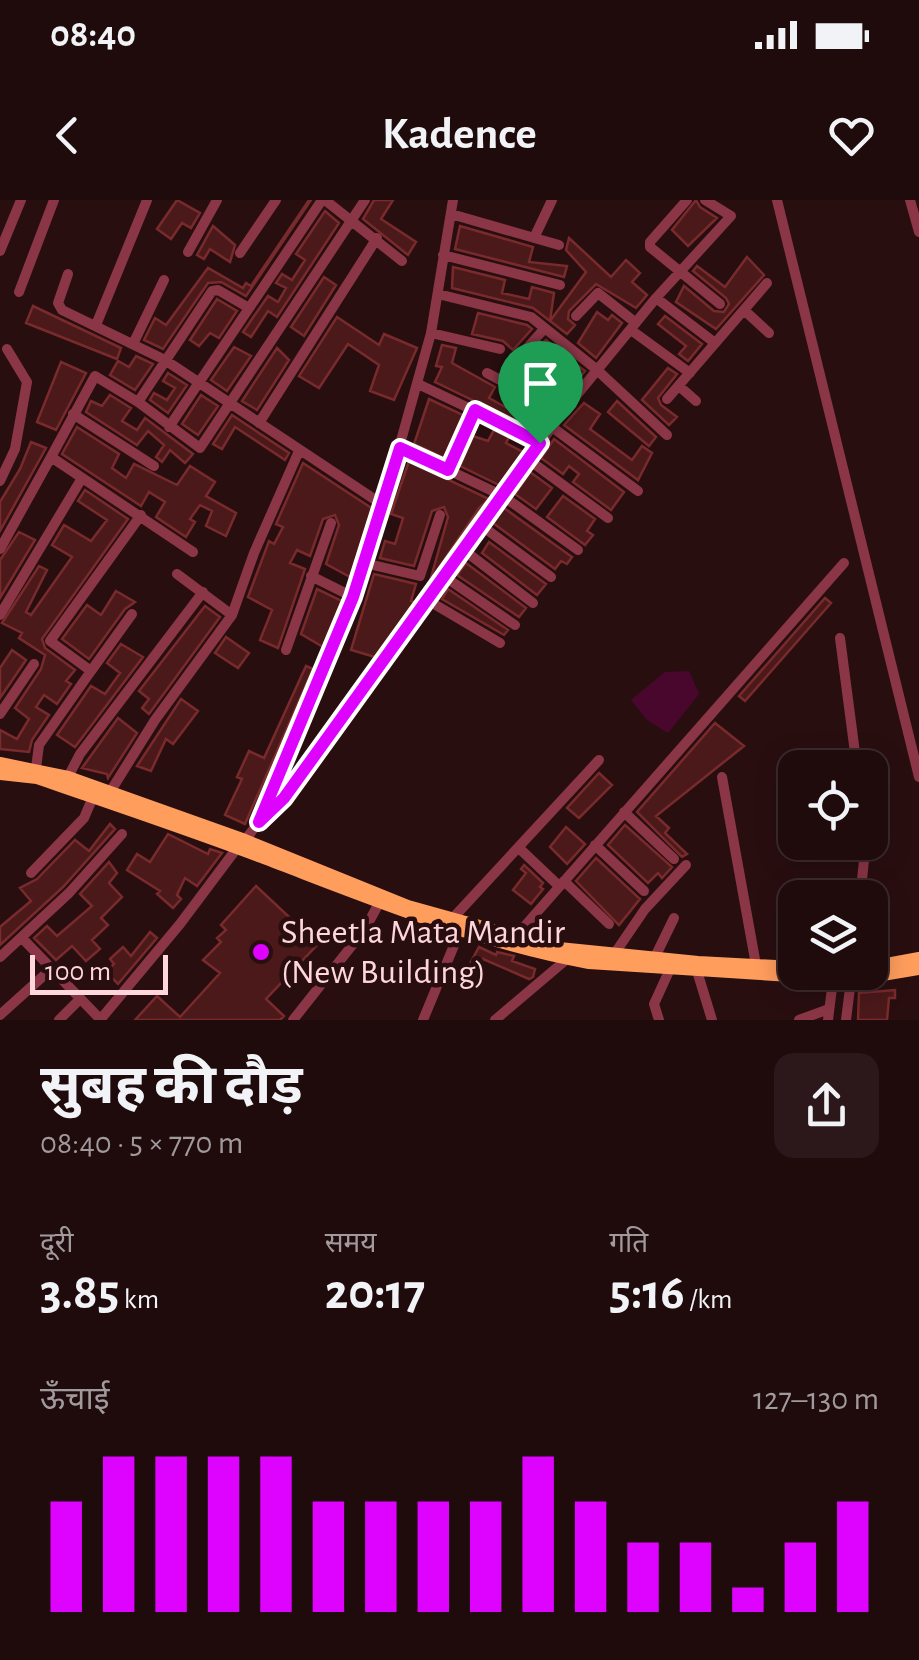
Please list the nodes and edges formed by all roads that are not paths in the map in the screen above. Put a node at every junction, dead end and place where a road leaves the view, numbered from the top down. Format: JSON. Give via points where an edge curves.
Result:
{"nodes":[{"id":1,"x":22,"y":200,"type":"edge"},
{"id":2,"x":54,"y":200,"type":"edge"},
{"id":3,"x":147,"y":200,"type":"edge"},
{"id":4,"x":218,"y":200,"type":"edge"},
{"id":5,"x":276,"y":200,"type":"edge"},
{"id":6,"x":324,"y":200,"type":"edge"},
{"id":7,"x":366,"y":200,"type":"edge"},
{"id":8,"x":453,"y":200,"type":"edge"},
{"id":9,"x":552,"y":200,"type":"edge"},
{"id":10,"x":687,"y":200,"type":"edge"},
{"id":11,"x":706,"y":200,"type":"edge"},
{"id":12,"x":776,"y":200,"type":"edge"},
{"id":13,"x":910,"y":200,"type":"edge"},
{"id":14,"x":451,"y":214,"type":"junction"},
{"id":15,"x":352,"y":219,"type":"junction"},
{"id":16,"x":919,"y":232,"type":"edge"},
{"id":17,"x":377,"y":238,"type":"junction"},
{"id":18,"x":534,"y":238,"type":"junction"},
{"id":19,"x":559,"y":245,"type":"dead end"},
{"id":20,"x":0,"y":251,"type":"edge"},
{"id":21,"x":188,"y":252,"type":"dead end"},
{"id":22,"x":240,"y":253,"type":"dead end"},
{"id":23,"x":443,"y":255,"type":"junction"},
{"id":24,"x":402,"y":262,"type":"dead end"},
{"id":25,"x":678,"y":273,"type":"junction"},
{"id":26,"x":68,"y":274,"type":"dead end"},
{"id":27,"x":164,"y":280,"type":"dead end"},
{"id":28,"x":767,"y":283,"type":"dead end"},
{"id":29,"x":560,"y":285,"type":"dead end"},
{"id":30,"x":19,"y":292,"type":"dead end"},
{"id":31,"x":438,"y":294,"type":"junction"},
{"id":32,"x":656,"y":298,"type":"junction"},
{"id":33,"x":720,"y":304,"type":"dead end"},
{"id":34,"x":249,"y":308,"type":"junction"},
{"id":35,"x":744,"y":310,"type":"junction"},
{"id":36,"x":576,"y":316,"type":"dead end"},
{"id":37,"x":96,"y":326,"type":"junction"},
{"id":38,"x":633,"y":326,"type":"junction"},
{"id":39,"x":544,"y":328,"type":"junction"},
{"id":40,"x":432,"y":333,"type":"junction"},
{"id":41,"x":769,"y":333,"type":"dead end"},
{"id":42,"x":715,"y":343,"type":"junction"},
{"id":43,"x":133,"y":344,"type":"junction"},
{"id":44,"x":568,"y":347,"type":"junction"},
{"id":45,"x":7,"y":349,"type":"dead end"},
{"id":46,"x":500,"y":349,"type":"dead end"},
{"id":47,"x":519,"y":357,"type":"dead end"},
{"id":48,"x":165,"y":360,"type":"junction"},
{"id":49,"x":596,"y":370,"type":"junction"},
{"id":50,"x":487,"y":373,"type":"dead end"},
{"id":51,"x":690,"y":373,"type":"junction"},
{"id":52,"x":199,"y":383,"type":"junction"},
{"id":53,"x":418,"y":384,"type":"junction"},
{"id":54,"x":679,"y":386,"type":"junction"},
{"id":55,"x":527,"y":395,"type":"junction"},
{"id":56,"x":667,"y":399,"type":"dead end"},
{"id":57,"x":696,"y":401,"type":"dead end"},
{"id":58,"x":138,"y":402,"type":"junction"},
{"id":59,"x":228,"y":403,"type":"junction"},
{"id":60,"x":475,"y":410,"type":"junction"},
{"id":61,"x":562,"y":413,"type":"junction"},
{"id":62,"x":73,"y":414,"type":"junction"},
{"id":63,"x":258,"y":422,"type":"junction"},
{"id":64,"x":170,"y":427,"type":"junction"},
{"id":65,"x":552,"y":427,"type":"junction"},
{"id":66,"x":666,"y":435,"type":"dead end"},
{"id":67,"x":540,"y":443,"type":"junction"},
{"id":68,"x":400,"y":448,"type":"junction"},
{"id":69,"x":299,"y":451,"type":"junction"},
{"id":70,"x":51,"y":457,"type":"junction"},
{"id":71,"x":529,"y":460,"type":"junction"},
{"id":72,"x":154,"y":466,"type":"dead end"},
{"id":73,"x":448,"y":470,"type":"junction"},
{"id":74,"x":82,"y":478,"type":"junction"},
{"id":75,"x":0,"y":481,"type":"edge"},
{"id":76,"x":638,"y":491,"type":"dead end"},
{"id":77,"x":503,"y":496,"type":"junction"},
{"id":78,"x":383,"y":505,"type":"junction"},
{"id":79,"x":141,"y":515,"type":"junction"},
{"id":80,"x":440,"y":515,"type":"dead end"},
{"id":81,"x":608,"y":518,"type":"dead end"},
{"id":82,"x":331,"y":523,"type":"dead end"},
{"id":83,"x":6,"y":526,"type":"edge"},
{"id":84,"x":482,"y":526,"type":"junction"},
{"id":85,"x":0,"y":548,"type":"edge"},
{"id":86,"x":578,"y":550,"type":"dead end"},
{"id":87,"x":465,"y":551,"type":"junction"},
{"id":88,"x":193,"y":552,"type":"dead end"},
{"id":89,"x":364,"y":562,"type":"junction"},
{"id":90,"x":844,"y":563,"type":"dead end"},
{"id":91,"x":178,"y":574,"type":"dead end"},
{"id":92,"x":311,"y":576,"type":"junction"},
{"id":93,"x":551,"y":576,"type":"dead end"},
{"id":94,"x":445,"y":577,"type":"junction"},
{"id":95,"x":203,"y":592,"type":"junction"},
{"id":96,"x":353,"y":597,"type":"junction"},
{"id":97,"x":429,"y":600,"type":"junction"},
{"id":98,"x":534,"y":603,"type":"dead end"},
{"id":99,"x":132,"y":614,"type":"dead end"},
{"id":100,"x":0,"y":615,"type":"edge"},
{"id":101,"x":232,"y":616,"type":"junction"},
{"id":102,"x":515,"y":625,"type":"dead end"},
{"id":103,"x":840,"y":638,"type":"dead end"},
{"id":104,"x":500,"y":642,"type":"dead end"},
{"id":105,"x":286,"y":650,"type":"dead end"},
{"id":106,"x":34,"y":664,"type":"dead end"},
{"id":107,"x":91,"y":671,"type":"junction"},
{"id":108,"x":0,"y":714,"type":"edge"},
{"id":109,"x":856,"y":750,"type":"edge"},
{"id":110,"x":598,"y":760,"type":"dead end"},
{"id":111,"x":0,"y":763,"type":"edge"},
{"id":112,"x":36,"y":768,"type":"junction"},
{"id":113,"x":0,"y":774,"type":"edge"},
{"id":114,"x":68,"y":777,"type":"junction"},
{"id":115,"x":722,"y":777,"type":"dead end"},
{"id":116,"x":919,"y":777,"type":"edge"},
{"id":117,"x":110,"y":792,"type":"junction"},
{"id":118,"x":93,"y":797,"type":"junction"},
{"id":119,"x":624,"y":812,"type":"junction"},
{"id":120,"x":259,"y":822,"type":"junction"},
{"id":121,"x":122,"y":834,"type":"dead end"},
{"id":122,"x":241,"y":844,"type":"junction"},
{"id":123,"x":595,"y":846,"type":"junction"},
{"id":124,"x":520,"y":849,"type":"junction"},
{"id":125,"x":674,"y":860,"type":"dead end"},
{"id":126,"x":686,"y":865,"type":"dead end"},
{"id":127,"x":31,"y":873,"type":"dead end"},
{"id":128,"x":561,"y":884,"type":"junction"},
{"id":129,"x":644,"y":890,"type":"dead end"},
{"id":130,"x":378,"y":905,"type":"junction"},
{"id":131,"x":452,"y":918,"type":"junction"},
{"id":132,"x":674,"y":918,"type":"dead end"},
{"id":133,"x":609,"y":924,"type":"dead end"},
{"id":134,"x":460,"y":932,"type":"junction"},
{"id":135,"x":516,"y":936,"type":"junction"},
{"id":136,"x":22,"y":938,"type":"junction"},
{"id":137,"x":615,"y":953,"type":"junction"},
{"id":138,"x":0,"y":957,"type":"edge"},
{"id":139,"x":655,"y":957,"type":"junction"},
{"id":140,"x":919,"y":958,"type":"edge"},
{"id":141,"x":566,"y":959,"type":"junction"},
{"id":142,"x":888,"y":964,"type":"edge"},
{"id":143,"x":756,"y":965,"type":"junction"},
{"id":144,"x":778,"y":966,"type":"edge"},
{"id":145,"x":670,"y":969,"type":"junction"},
{"id":146,"x":919,"y":969,"type":"edge"},
{"id":147,"x":50,"y":970,"type":"junction"},
{"id":148,"x":697,"y":971,"type":"junction"},
{"id":149,"x":888,"y":972,"type":"edge"},
{"id":150,"x":778,"y":974,"type":"edge"},
{"id":151,"x":832,"y":990,"type":"edge"},
{"id":152,"x":850,"y":990,"type":"edge"},
{"id":153,"x":80,"y":999,"type":"junction"},
{"id":154,"x":0,"y":1015,"type":"edge"},
{"id":155,"x":829,"y":1015,"type":"edge"},
{"id":156,"x":59,"y":1020,"type":"edge"},
{"id":157,"x":100,"y":1020,"type":"edge"},
{"id":158,"x":294,"y":1020,"type":"edge"},
{"id":159,"x":423,"y":1020,"type":"edge"},
{"id":160,"x":495,"y":1020,"type":"edge"},
{"id":161,"x":659,"y":1020,"type":"edge"},
{"id":162,"x":712,"y":1020,"type":"edge"},
{"id":163,"x":799,"y":1020,"type":"edge"},
{"id":164,"x":846,"y":1020,"type":"edge"}],
"edges":[{"from":1,"to":20,"type":"street"},
{"from":2,"to":30,"type":"street"},
{"from":3,"to":37,"type":"street"},
{"from":4,"to":21,"type":"street"},
{"from":5,"to":22,"type":"street"},
{"from":6,"to":15,"type":"street"},
{"from":6,"to":34,"type":"street"},
{"from":7,"to":15,"type":"street"},
{"from":8,"to":14,"type":"street"},
{"from":9,"to":18,"type":"street"},
{"from":10,"to":25,"type":"street","via":[[650,242]]},
{"from":11,"to":25,"type":"street","via":[[731,216]]},
{"from":12,"to":116,"type":"street"},
{"from":13,"to":16,"type":"street"},
{"from":14,"to":18,"type":"street"},
{"from":14,"to":23,"type":"street"},
{"from":15,"to":17,"type":"street"},
{"from":15,"to":59,"type":"street"},
{"from":17,"to":24,"type":"street"},
{"from":17,"to":63,"type":"street"},
{"from":18,"to":19,"type":"street"},
{"from":23,"to":29,"type":"street"},
{"from":23,"to":31,"type":"street"},
{"from":25,"to":32,"type":"street"},
{"from":25,"to":33,"type":"street"},
{"from":26,"to":37,"type":"street","via":[[59,307]]},
{"from":27,"to":43,"type":"street"},
{"from":28,"to":35,"type":"street"},
{"from":31,"to":39,"type":"street","via":[[526,315]]},
{"from":31,"to":40,"type":"street"},
{"from":32,"to":38,"type":"street"},
{"from":32,"to":42,"type":"street"},
{"from":34,"to":48,"type":"street","via":[[215,288]]},
{"from":34,"to":52,"type":"street"},
{"from":35,"to":41,"type":"street"},
{"from":35,"to":42,"type":"street"},
{"from":36,"to":38,"type":"street","via":[[598,293]]},
{"from":37,"to":43,"type":"street"},
{"from":38,"to":49,"type":"street"},
{"from":38,"to":51,"type":"street"},
{"from":39,"to":44,"type":"street"},
{"from":39,"to":47,"type":"street"},
{"from":40,"to":46,"type":"street"},
{"from":40,"to":53,"type":"street"},
{"from":42,"to":51,"type":"street"},
{"from":43,"to":48,"type":"street"},
{"from":44,"to":49,"type":"street"},
{"from":44,"to":55,"type":"street"},
{"from":45,"to":75,"type":"street","via":[[27,382],[15,449]]},
{"from":48,"to":52,"type":"street"},
{"from":48,"to":58,"type":"street"},
{"from":49,"to":61,"type":"street"},
{"from":49,"to":66,"type":"street"},
{"from":50,"to":55,"type":"street"},
{"from":51,"to":54,"type":"street"},
{"from":52,"to":59,"type":"street"},
{"from":52,"to":64,"type":"street"},
{"from":53,"to":60,"type":"street"},
{"from":53,"to":68,"type":"street"},
{"from":54,"to":56,"type":"street"},
{"from":54,"to":57,"type":"street"},
{"from":55,"to":61,"type":"street"},
{"from":58,"to":62,"type":"street","via":[[95,376]]},
{"from":58,"to":64,"type":"street"},
{"from":59,"to":63,"type":"street"},
{"from":59,"to":64,"type":"street","via":[[200,448]]},
{"from":60,"to":67,"type":"street"},
{"from":60,"to":73,"type":"street"},
{"from":61,"to":65,"type":"street"},
{"from":62,"to":70,"type":"street"},
{"from":62,"to":72,"type":"street"},
{"from":63,"to":69,"type":"street"},
{"from":65,"to":67,"type":"street"},
{"from":65,"to":76,"type":"street"},
{"from":67,"to":71,"type":"street"},
{"from":68,"to":73,"type":"street"},
{"from":68,"to":78,"type":"street"},
{"from":69,"to":78,"type":"street"},
{"from":69,"to":101,"type":"street"},
{"from":70,"to":74,"type":"street"},
{"from":70,"to":83,"type":"street"},
{"from":71,"to":77,"type":"street"},
{"from":71,"to":81,"type":"street"},
{"from":73,"to":77,"type":"street"},
{"from":74,"to":79,"type":"street"},
{"from":74,"to":100,"type":"street"},
{"from":77,"to":84,"type":"street"},
{"from":77,"to":86,"type":"street"},
{"from":78,"to":89,"type":"street"},
{"from":79,"to":88,"type":"street"},
{"from":79,"to":107,"type":"street","via":[[50,640]]},
{"from":80,"to":89,"type":"street","via":[[420,576]]},
{"from":82,"to":92,"type":"street"},
{"from":83,"to":85,"type":"street"},
{"from":84,"to":87,"type":"street"},
{"from":84,"to":93,"type":"street"},
{"from":87,"to":94,"type":"street"},
{"from":87,"to":98,"type":"street"},
{"from":89,"to":96,"type":"street"},
{"from":90,"to":119,"type":"street"},
{"from":91,"to":95,"type":"street"},
{"from":92,"to":96,"type":"street"},
{"from":92,"to":105,"type":"street"},
{"from":94,"to":97,"type":"street"},
{"from":94,"to":102,"type":"street"},
{"from":95,"to":101,"type":"street"},
{"from":95,"to":114,"type":"street"},
{"from":96,"to":120,"type":"street"},
{"from":97,"to":104,"type":"street"},
{"from":97,"to":120,"type":"street","via":[[284,798]]},
{"from":99,"to":107,"type":"street"},
{"from":101,"to":117,"type":"street"},
{"from":103,"to":109,"type":"street"},
{"from":106,"to":108,"type":"street"},
{"from":107,"to":112,"type":"street","via":[[39,745]]},
{"from":110,"to":124,"type":"street"},
{"from":111,"to":112,"type":"main road"},
{"from":112,"to":114,"type":"main road"},
{"from":113,"to":118,"type":"main road"},
{"from":114,"to":117,"type":"main road"},
{"from":115,"to":143,"type":"street"},
{"from":117,"to":122,"type":"main road"},
{"from":118,"to":122,"type":"main road"},
{"from":118,"to":127,"type":"street","via":[[84,818]]},
{"from":119,"to":123,"type":"street"},
{"from":119,"to":125,"type":"street"},
{"from":120,"to":122,"type":"street"},
{"from":121,"to":136,"type":"street"},
{"from":122,"to":130,"type":"main road"},
{"from":122,"to":131,"type":"main road"},
{"from":122,"to":157,"type":"street"},
{"from":123,"to":128,"type":"street"},
{"from":123,"to":129,"type":"street"},
{"from":124,"to":128,"type":"street"},
{"from":124,"to":131,"type":"street"},
{"from":126,"to":137,"type":"street"},
{"from":128,"to":133,"type":"street"},
{"from":128,"to":135,"type":"street"},
{"from":130,"to":134,"type":"main road"},
{"from":130,"to":158,"type":"street"},
{"from":131,"to":135,"type":"main road"},
{"from":132,"to":139,"type":"street"},
{"from":134,"to":141,"type":"main road"},
{"from":134,"to":159,"type":"street"},
{"from":135,"to":137,"type":"main road"},
{"from":136,"to":138,"type":"street"},
{"from":136,"to":147,"type":"street"},
{"from":137,"to":139,"type":"main road"},
{"from":139,"to":143,"type":"main road"},
{"from":140,"to":142,"type":"main road"},
{"from":141,"to":145,"type":"main road"},
{"from":141,"to":160,"type":"street"},
{"from":143,"to":144,"type":"main road"},
{"from":145,"to":148,"type":"main road"},
{"from":145,"to":161,"type":"street","via":[[654,1004]]},
{"from":146,"to":149,"type":"main road"},
{"from":147,"to":153,"type":"street"},
{"from":147,"to":154,"type":"street"},
{"from":148,"to":150,"type":"main road"},
{"from":148,"to":162,"type":"street"},
{"from":151,"to":155,"type":"street"},
{"from":152,"to":164,"type":"street"},
{"from":153,"to":156,"type":"street"},
{"from":153,"to":157,"type":"street"},
{"from":155,"to":163,"type":"street"}]}
